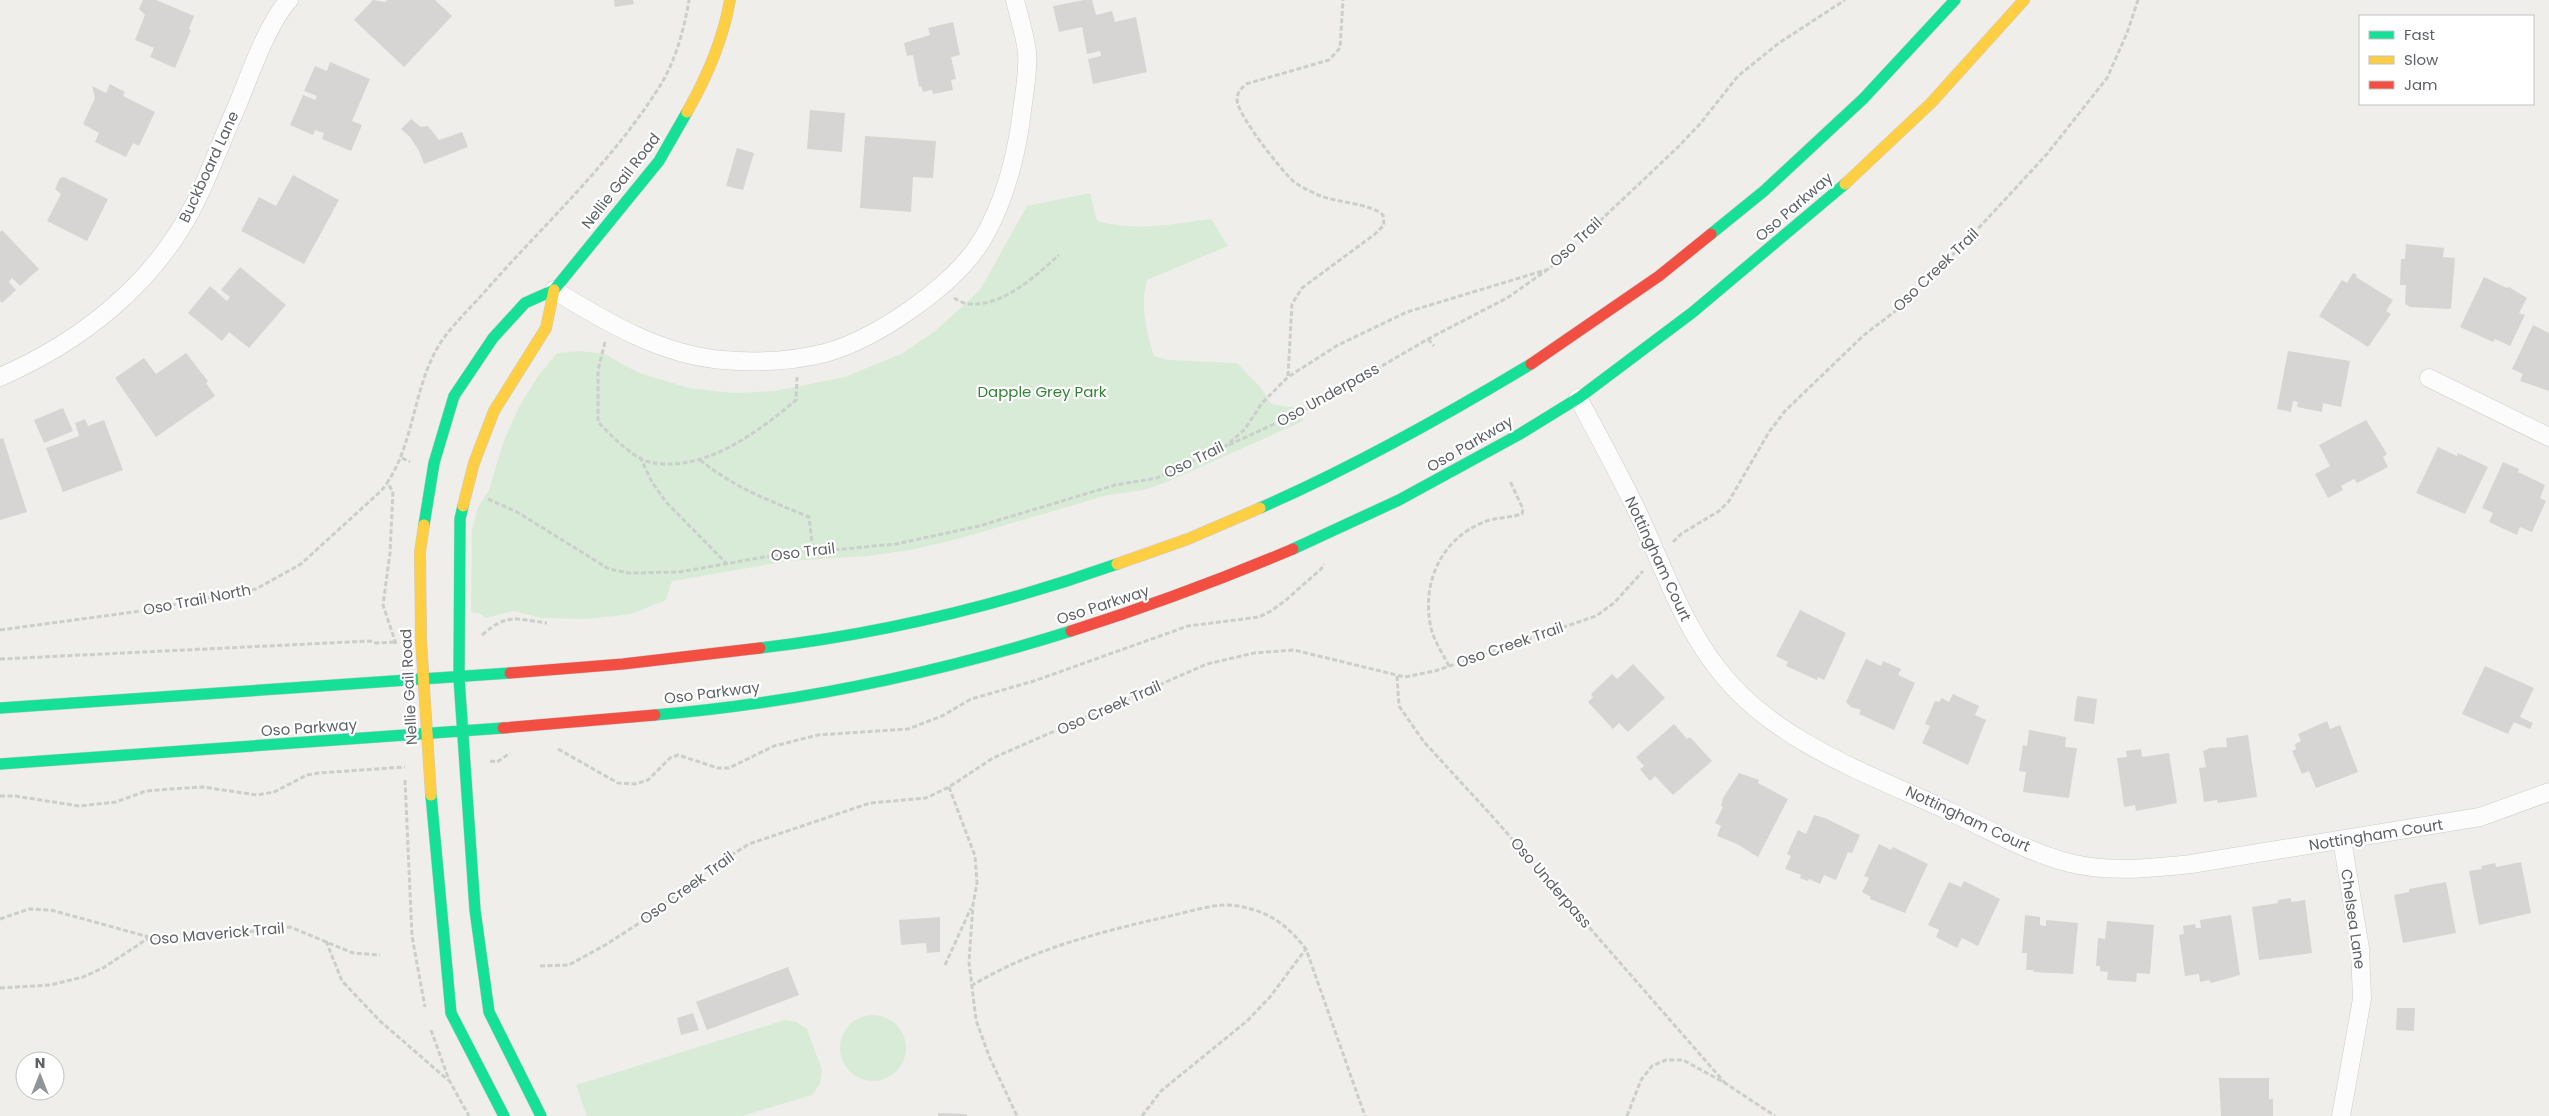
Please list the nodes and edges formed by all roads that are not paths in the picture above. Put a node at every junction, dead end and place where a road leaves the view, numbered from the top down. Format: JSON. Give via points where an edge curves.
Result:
{"nodes":[{"id":1,"x":289,"y":0,"type":"edge"},
{"id":2,"x":730,"y":0,"type":"edge"},
{"id":3,"x":1015,"y":0,"type":"edge"},
{"id":4,"x":1955,"y":0,"type":"edge"},
{"id":5,"x":2024,"y":0,"type":"edge"},
{"id":6,"x":554,"y":290,"type":"junction"},
{"id":7,"x":0,"y":377,"type":"edge"},
{"id":8,"x":2429,"y":378,"type":"dead end"},
{"id":9,"x":1578,"y":398,"type":"junction"},
{"id":10,"x":2549,"y":438,"type":"edge"},
{"id":11,"x":423,"y":678,"type":"junction"},
{"id":12,"x":459,"y":678,"type":"junction"},
{"id":13,"x":0,"y":708,"type":"edge"},
{"id":14,"x":461,"y":733,"type":"junction"},
{"id":15,"x":426,"y":734,"type":"junction"},
{"id":16,"x":0,"y":764,"type":"edge"},
{"id":17,"x":2549,"y":792,"type":"edge"},
{"id":18,"x":2342,"y":840,"type":"junction"},
{"id":19,"x":504,"y":1116,"type":"edge"},
{"id":20,"x":541,"y":1116,"type":"edge"},
{"id":21,"x":2341,"y":1116,"type":"edge"}],
"edges":[{"from":1,"to":7,"type":"street","name":"Buckboard Lane","via":[[264,44],[193,207],[167,249],[139,283],[105,315],[65,345]]},
{"from":2,"to":6,"type":"main road","name":"Nellie Gail Road","via":[[724,28],[700,90],[681,125],[659,161]]},
{"from":3,"to":6,"type":"street","via":[[1027,52],[1016,150],[1003,199],[981,242],[949,281],[869,335],[825,352],[772,361],[723,360],[684,353],[646,340]]},
{"from":4,"to":12,"type":"main road","name":"Oso Parkway","via":[[1875,86],[1762,193],[1614,311],[1530,367],[1373,456],[1266,508],[1062,584],[954,614],[834,638],[678,659]]},
{"from":5,"to":9,"type":"main road","name":"Oso Parkway","via":[[1940,91],[1792,230],[1707,300]]},
{"from":6,"to":11,"type":"main road","name":"Nellie Gail Road","via":[[525,303],[518,310],[493,338],[454,396],[434,463],[420,552]]},
{"from":6,"to":12,"type":"main road","name":"Nellie Gail Road","via":[[546,328],[494,411],[474,463],[460,519]]},
{"from":8,"to":10,"type":"street"},
{"from":9,"to":14,"type":"main road","name":"Oso Parkway","via":[[1432,484],[1341,530],[1127,614],[1038,642],[952,665],[768,702]]},
{"from":9,"to":18,"type":"street","name":"Nottingham Court","via":[[1639,516],[1677,604],[1718,670],[1779,725],[1815,747],[2032,850],[2071,864],[2150,868]]},
{"from":11,"to":12,"type":"main road","name":"Oso Parkway"},
{"from":11,"to":13,"type":"main road","name":"Oso Parkway"},
{"from":11,"to":15,"type":"main road","name":"Nellie Gail Road"},
{"from":12,"to":14,"type":"main road","name":"Nellie Gail Road"},
{"from":14,"to":15,"type":"main road","name":"Oso Parkway"},
{"from":14,"to":20,"type":"main road","name":"Nellie Gail Road","via":[[474,910],[489,1012]]},
{"from":15,"to":16,"type":"main road","name":"Oso Parkway"},
{"from":15,"to":19,"type":"main road","name":"Nellie Gail Road","via":[[451,1013]]},
{"from":17,"to":18,"type":"street","name":"Nottingham Court","via":[[2480,817]]},
{"from":18,"to":21,"type":"street","name":"Chelsea Lane","via":[[2360,948],[2362,999]]}]}
